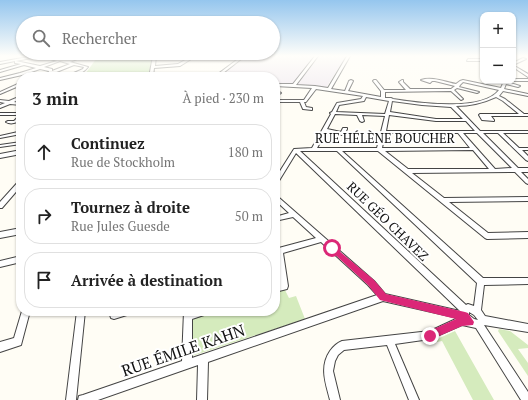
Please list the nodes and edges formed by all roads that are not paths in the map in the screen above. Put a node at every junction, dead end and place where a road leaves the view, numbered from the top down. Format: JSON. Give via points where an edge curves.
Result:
{"nodes":[{"id":1,"x":16,"y":75,"type":"edge"},
{"id":2,"x":302,"y":75,"type":"edge"},
{"id":3,"x":338,"y":75,"type":"edge"},
{"id":4,"x":0,"y":80,"type":"edge"},
{"id":5,"x":431,"y":80,"type":"dead end"},
{"id":6,"x":516,"y":80,"type":"edge"},
{"id":7,"x":522,"y":80,"type":"junction"},
{"id":8,"x":528,"y":80,"type":"edge"},
{"id":9,"x":351,"y":81,"type":"dead end"},
{"id":10,"x":375,"y":81,"type":"dead end"},
{"id":11,"x":402,"y":81,"type":"dead end"},
{"id":12,"x":505,"y":84,"type":"edge"},
{"id":13,"x":512,"y":84,"type":"edge"},
{"id":14,"x":528,"y":84,"type":"edge"},
{"id":15,"x":280,"y":85,"type":"edge"},
{"id":16,"x":294,"y":85,"type":"junction"},
{"id":17,"x":16,"y":86,"type":"edge"},
{"id":18,"x":458,"y":86,"type":"junction"},
{"id":19,"x":518,"y":86,"type":"dead end"},
{"id":20,"x":316,"y":87,"type":"junction"},
{"id":21,"x":329,"y":89,"type":"junction"},
{"id":22,"x":502,"y":89,"type":"junction"},
{"id":23,"x":452,"y":90,"type":"junction"},
{"id":24,"x":383,"y":91,"type":"junction"},
{"id":25,"x":409,"y":91,"type":"junction"},
{"id":26,"x":346,"y":92,"type":"junction"},
{"id":27,"x":477,"y":92,"type":"dead end"},
{"id":28,"x":0,"y":93,"type":"edge"},
{"id":29,"x":365,"y":95,"type":"junction"},
{"id":30,"x":528,"y":95,"type":"edge"},
{"id":31,"x":496,"y":96,"type":"junction"},
{"id":32,"x":383,"y":98,"type":"junction"},
{"id":33,"x":461,"y":98,"type":"dead end"},
{"id":34,"x":391,"y":99,"type":"junction"},
{"id":35,"x":16,"y":100,"type":"edge"},
{"id":36,"x":0,"y":101,"type":"edge"},
{"id":37,"x":302,"y":101,"type":"junction"},
{"id":38,"x":280,"y":102,"type":"edge"},
{"id":39,"x":9,"y":103,"type":"junction"},
{"id":40,"x":16,"y":104,"type":"edge"},
{"id":41,"x":452,"y":105,"type":"junction"},
{"id":42,"x":0,"y":108,"type":"edge"},
{"id":43,"x":311,"y":109,"type":"dead end"},
{"id":44,"x":332,"y":113,"type":"junction"},
{"id":45,"x":0,"y":114,"type":"edge"},
{"id":46,"x":359,"y":114,"type":"junction"},
{"id":47,"x":387,"y":114,"type":"junction"},
{"id":48,"x":488,"y":115,"type":"dead end"},
{"id":49,"x":526,"y":115,"type":"edge"},
{"id":50,"x":16,"y":118,"type":"edge"},
{"id":51,"x":467,"y":120,"type":"junction"},
{"id":52,"x":16,"y":121,"type":"edge"},
{"id":53,"x":362,"y":121,"type":"dead end"},
{"id":54,"x":8,"y":122,"type":"dead end"},
{"id":55,"x":345,"y":129,"type":"dead end"},
{"id":56,"x":324,"y":130,"type":"junction"},
{"id":57,"x":383,"y":132,"type":"junction"},
{"id":58,"x":459,"y":132,"type":"junction"},
{"id":59,"x":479,"y":132,"type":"junction"},
{"id":60,"x":499,"y":132,"type":"junction"},
{"id":61,"x":528,"y":132,"type":"edge"},
{"id":62,"x":16,"y":134,"type":"edge"},
{"id":63,"x":0,"y":137,"type":"edge"},
{"id":64,"x":16,"y":143,"type":"edge"},
{"id":65,"x":0,"y":146,"type":"edge"},
{"id":66,"x":314,"y":149,"type":"junction"},
{"id":67,"x":337,"y":149,"type":"junction"},
{"id":68,"x":379,"y":149,"type":"junction"},
{"id":69,"x":474,"y":149,"type":"junction"},
{"id":70,"x":517,"y":149,"type":"junction"},
{"id":71,"x":528,"y":149,"type":"edge"},
{"id":72,"x":296,"y":150,"type":"junction"},
{"id":73,"x":16,"y":153,"type":"edge"},
{"id":74,"x":0,"y":156,"type":"edge"},
{"id":75,"x":528,"y":159,"type":"edge"},
{"id":76,"x":493,"y":170,"type":"junction"},
{"id":77,"x":516,"y":170,"type":"junction"},
{"id":78,"x":528,"y":170,"type":"edge"},
{"id":79,"x":407,"y":171,"type":"junction"},
{"id":80,"x":280,"y":175,"type":"edge"},
{"id":81,"x":528,"y":182,"type":"edge"},
{"id":82,"x":16,"y":188,"type":"edge"},
{"id":83,"x":528,"y":199,"type":"edge"},
{"id":84,"x":443,"y":200,"type":"junction"},
{"id":85,"x":280,"y":201,"type":"edge"},
{"id":86,"x":0,"y":206,"type":"edge"},
{"id":87,"x":295,"y":214,"type":"junction"},
{"id":88,"x":280,"y":218,"type":"edge"},
{"id":89,"x":16,"y":232,"type":"edge"},
{"id":90,"x":0,"y":234,"type":"edge"},
{"id":91,"x":528,"y":235,"type":"edge"},
{"id":92,"x":323,"y":239,"type":"junction"},
{"id":93,"x":280,"y":251,"type":"edge"},
{"id":94,"x":16,"y":261,"type":"edge"},
{"id":95,"x":0,"y":264,"type":"edge"},
{"id":96,"x":280,"y":267,"type":"edge"},
{"id":97,"x":528,"y":281,"type":"edge"},
{"id":98,"x":481,"y":282,"type":"junction"},
{"id":99,"x":280,"y":287,"type":"edge"},
{"id":100,"x":383,"y":297,"type":"junction"},
{"id":101,"x":25,"y":316,"type":"edge"},
{"id":102,"x":81,"y":316,"type":"edge"},
{"id":103,"x":189,"y":316,"type":"edge"},
{"id":104,"x":473,"y":317,"type":"junction"},
{"id":105,"x":528,"y":328,"type":"edge"},
{"id":106,"x":389,"y":340,"type":"junction"},
{"id":107,"x":0,"y":347,"type":"edge"},
{"id":108,"x":203,"y":359,"type":"junction"},
{"id":109,"x":187,"y":364,"type":"junction"},
{"id":110,"x":71,"y":400,"type":"edge"},
{"id":111,"x":83,"y":400,"type":"edge"},
{"id":112,"x":202,"y":400,"type":"edge"},
{"id":113,"x":335,"y":400,"type":"edge"},
{"id":114,"x":414,"y":400,"type":"edge"},
{"id":115,"x":526,"y":400,"type":"edge"}],
"edges":[{"from":1,"to":4,"type":"street"},
{"from":2,"to":16,"type":"street"},
{"from":3,"to":21,"type":"street"},
{"from":5,"to":18,"type":"street"},
{"from":6,"to":7,"type":"street"},
{"from":7,"to":8,"type":"street"},
{"from":7,"to":14,"type":"street"},
{"from":9,"to":26,"type":"street"},
{"from":10,"to":24,"type":"street"},
{"from":11,"to":25,"type":"street"},
{"from":12,"to":22,"type":"street"},
{"from":13,"to":19,"type":"street"},
{"from":15,"to":16,"type":"street"},
{"from":16,"to":20,"type":"street"},
{"from":17,"to":28,"type":"street"},
{"from":18,"to":22,"type":"street","via":[[461,82],[467,81]]},
{"from":18,"to":23,"type":"street"},
{"from":18,"to":27,"type":"street"},
{"from":20,"to":21,"type":"street"},
{"from":20,"to":37,"type":"street","via":[[305,101]]},
{"from":21,"to":26,"type":"street"},
{"from":22,"to":30,"type":"street"},
{"from":22,"to":31,"type":"street"},
{"from":23,"to":25,"type":"street"},
{"from":23,"to":33,"type":"street"},
{"from":24,"to":25,"type":"street"},
{"from":24,"to":32,"type":"street"},
{"from":26,"to":29,"type":"street"},
{"from":29,"to":32,"type":"street"},
{"from":29,"to":44,"type":"street","via":[[360,102],[338,104]]},
{"from":31,"to":41,"type":"street","via":[[481,102]]},
{"from":31,"to":49,"type":"street"},
{"from":32,"to":34,"type":"street"},
{"from":34,"to":41,"type":"street"},
{"from":34,"to":47,"type":"street"},
{"from":35,"to":39,"type":"street"},
{"from":36,"to":39,"type":"street"},
{"from":37,"to":38,"type":"street"},
{"from":37,"to":43,"type":"street","via":[[304,108]]},
{"from":39,"to":40,"type":"street"},
{"from":39,"to":42,"type":"street"},
{"from":41,"to":51,"type":"street"},
{"from":44,"to":46,"type":"street"},
{"from":44,"to":56,"type":"street"},
{"from":45,"to":50,"type":"street"},
{"from":46,"to":47,"type":"street"},
{"from":46,"to":53,"type":"street"},
{"from":47,"to":51,"type":"street","via":[[436,120]]},
{"from":47,"to":57,"type":"street"},
{"from":48,"to":49,"type":"street"},
{"from":51,"to":59,"type":"street"},
{"from":52,"to":54,"type":"street"},
{"from":55,"to":56,"type":"street","via":[[342,134]]},
{"from":56,"to":66,"type":"street"},
{"from":57,"to":58,"type":"street"},
{"from":57,"to":68,"type":"street"},
{"from":58,"to":59,"type":"street"},
{"from":58,"to":69,"type":"street"},
{"from":59,"to":60,"type":"street"},
{"from":59,"to":77,"type":"street"},
{"from":60,"to":61,"type":"street"},
{"from":60,"to":70,"type":"street"},
{"from":62,"to":63,"type":"street"},
{"from":64,"to":65,"type":"street"},
{"from":66,"to":67,"type":"street","name":"RUE HÉLÈNE BOUCHER"},
{"from":66,"to":72,"type":"street","name":"RUE HÉLÈNE BOUCHER"},
{"from":67,"to":68,"type":"street","name":"RUE HÉLÈNE BOUCHER"},
{"from":67,"to":98,"type":"street"},
{"from":68,"to":69,"type":"street","name":"RUE HÉLÈNE BOUCHER"},
{"from":68,"to":79,"type":"street"},
{"from":69,"to":76,"type":"street"},
{"from":70,"to":71,"type":"street"},
{"from":70,"to":75,"type":"street"},
{"from":72,"to":80,"type":"street"},
{"from":72,"to":104,"type":"street","name":"RUE GÉO CHAVEZ"},
{"from":73,"to":74,"type":"street"},
{"from":76,"to":77,"type":"street"},
{"from":76,"to":79,"type":"street"},
{"from":77,"to":78,"type":"street"},
{"from":77,"to":81,"type":"street"},
{"from":79,"to":84,"type":"street"},
{"from":82,"to":86,"type":"street"},
{"from":83,"to":84,"type":"street"},
{"from":84,"to":91,"type":"street","via":[[488,236]]},
{"from":85,"to":87,"type":"street"},
{"from":87,"to":88,"type":"street"},
{"from":87,"to":92,"type":"street"},
{"from":89,"to":90,"type":"street"},
{"from":92,"to":93,"type":"street"},
{"from":92,"to":100,"type":"street"},
{"from":94,"to":95,"type":"street"},
{"from":96,"to":99,"type":"street","via":[[284,286]]},
{"from":97,"to":98,"type":"street"},
{"from":98,"to":104,"type":"street"},
{"from":100,"to":104,"type":"street"},
{"from":100,"to":108,"type":"street","name":"RUE ÉMILE KAHN"},
{"from":101,"to":107,"type":"street","via":[[18,342]]},
{"from":102,"to":110,"type":"street"},
{"from":103,"to":109,"type":"street"},
{"from":104,"to":105,"type":"street"},
{"from":104,"to":106,"type":"street","via":[[430,336]]},
{"from":104,"to":115,"type":"street","name":"RUE GÉO CHAVEZ"},
{"from":106,"to":113,"type":"street","via":[[342,346],[333,353],[327,366]]},
{"from":106,"to":114,"type":"street"},
{"from":108,"to":109,"type":"street","name":"RUE ÉMILE KAHN"},
{"from":108,"to":112,"type":"street"},
{"from":109,"to":111,"type":"street","name":"RUE ÉMILE KAHN"}]}
